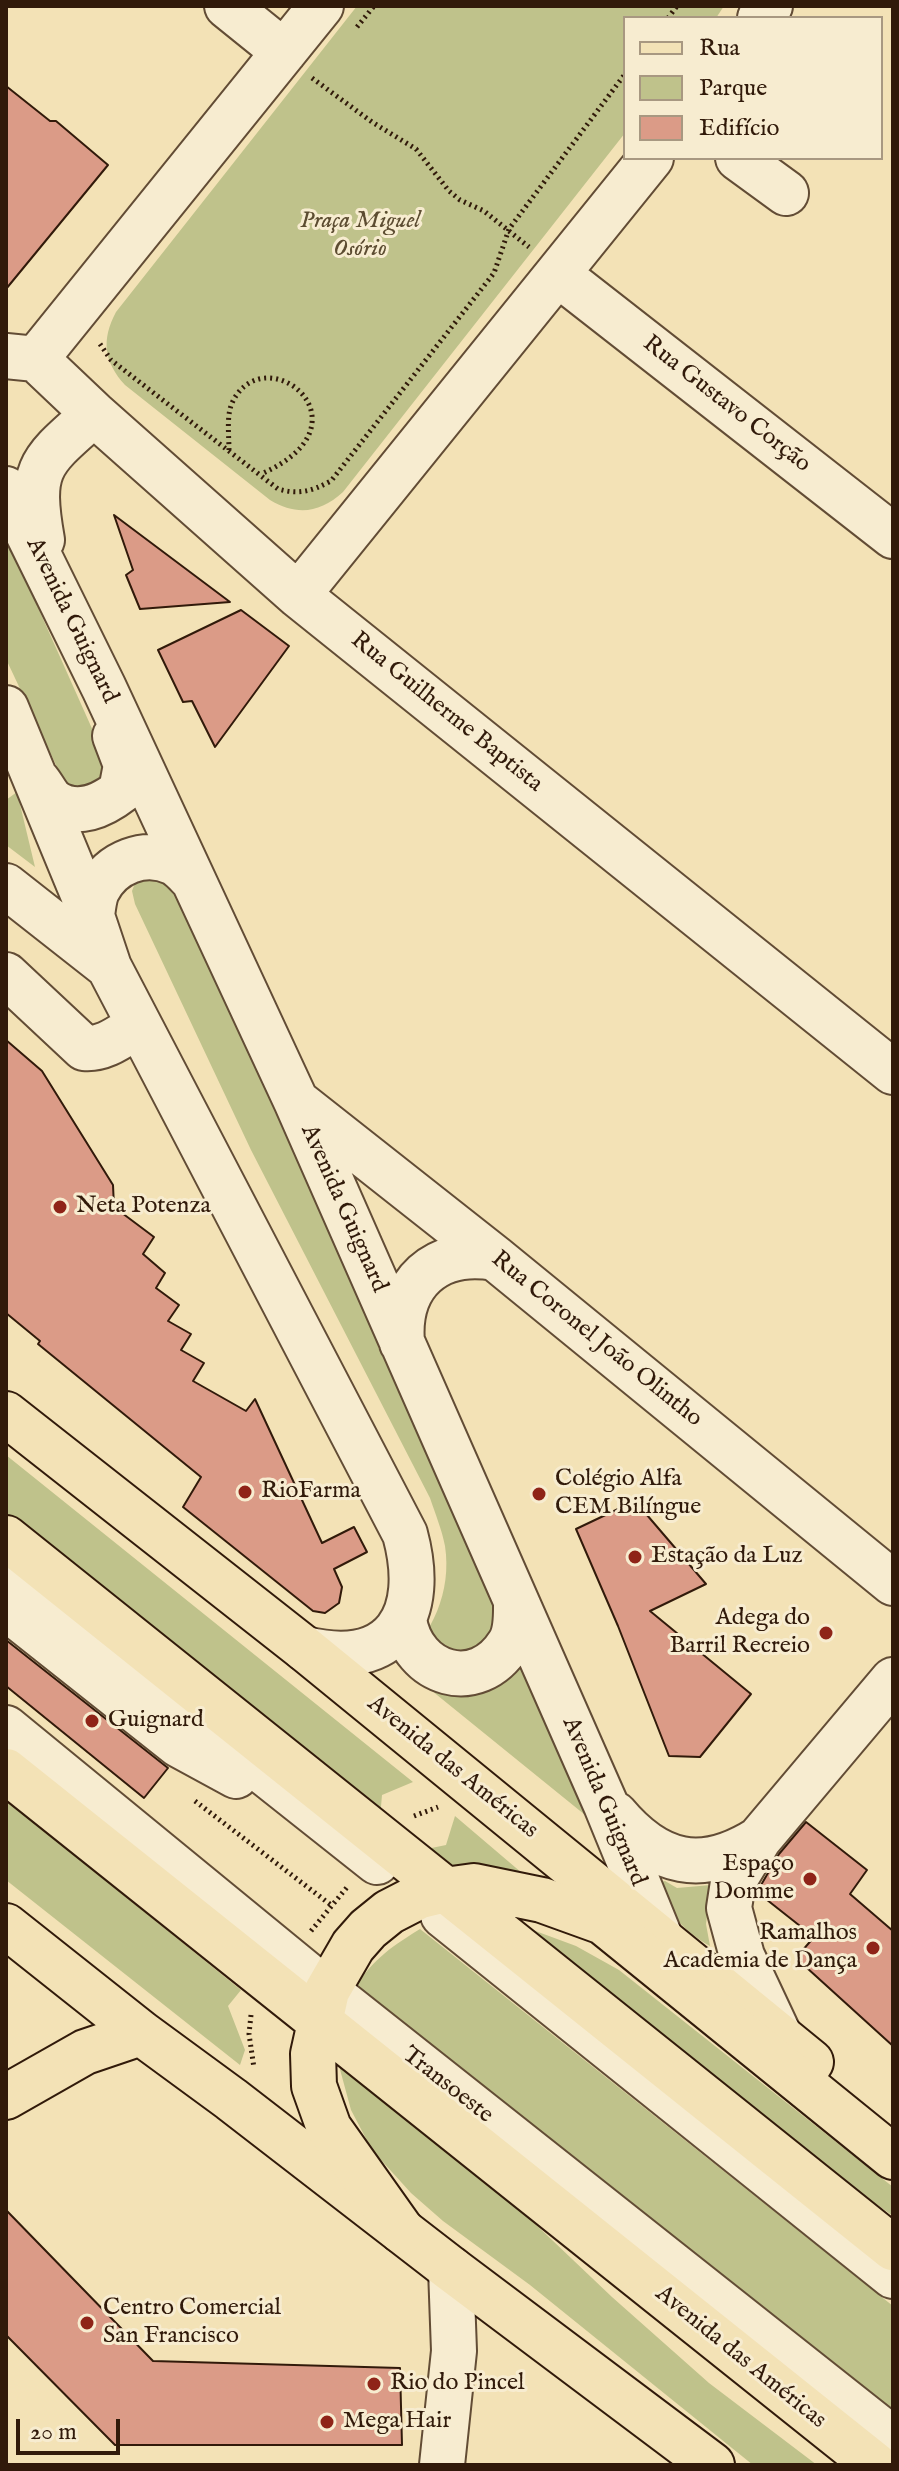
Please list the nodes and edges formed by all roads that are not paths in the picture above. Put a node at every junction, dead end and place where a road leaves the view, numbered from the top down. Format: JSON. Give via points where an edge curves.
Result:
{"nodes":[{"id":1,"x":227,"y":6,"type":"edge"},
{"id":2,"x":339,"y":17,"type":"edge"},
{"id":3,"x":284,"y":52,"type":"junction"},
{"id":4,"x":649,"y":160,"type":"edge"},
{"id":5,"x":741,"y":160,"type":"edge"},
{"id":6,"x":786,"y":193,"type":"dead end"},
{"id":7,"x":559,"y":275,"type":"junction"},
{"id":8,"x":21,"y":357,"type":"edge"},
{"id":9,"x":94,"y":414,"type":"junction"},
{"id":10,"x":6,"y":489,"type":"edge"},
{"id":11,"x":893,"y":536,"type":"edge"},
{"id":12,"x":48,"y":574,"type":"junction"},
{"id":13,"x":298,"y":595,"type":"junction"},
{"id":14,"x":104,"y":688,"type":"junction"},
{"id":15,"x":8,"y":712,"type":"edge"},
{"id":16,"x":22,"y":771,"type":"edge"},
{"id":17,"x":193,"y":880,"type":"junction"},
{"id":18,"x":9,"y":897,"type":"edge"},
{"id":19,"x":92,"y":916,"type":"junction"},
{"id":20,"x":109,"y":967,"type":"junction"},
{"id":21,"x":6,"y":975,"type":"edge"},
{"id":22,"x":139,"y":1025,"type":"junction"},
{"id":23,"x":893,"y":1072,"type":"edge"},
{"id":24,"x":296,"y":1101,"type":"junction"},
{"id":25,"x":495,"y":1258,"type":"junction"},
{"id":26,"x":402,"y":1343,"type":"junction"},
{"id":27,"x":6,"y":1414,"type":"edge"},
{"id":28,"x":6,"y":1538,"type":"edge"},
{"id":29,"x":6,"y":1568,"type":"edge"},
{"id":30,"x":893,"y":1583,"type":"edge"},
{"id":31,"x":516,"y":1601,"type":"junction"},
{"id":32,"x":6,"y":1608,"type":"edge"},
{"id":33,"x":404,"y":1619,"type":"junction"},
{"id":34,"x":305,"y":1649,"type":"junction"},
{"id":35,"x":893,"y":1680,"type":"edge"},
{"id":36,"x":6,"y":1696,"type":"edge"},
{"id":37,"x":6,"y":1728,"type":"edge"},
{"id":38,"x":6,"y":1771,"type":"edge"},
{"id":39,"x":606,"y":1805,"type":"junction"},
{"id":40,"x":311,"y":1810,"type":"junction"},
{"id":41,"x":759,"y":1839,"type":"junction"},
{"id":42,"x":433,"y":1893,"type":"junction"},
{"id":43,"x":234,"y":1914,"type":"junction"},
{"id":44,"x":6,"y":1926,"type":"edge"},
{"id":45,"x":660,"y":1937,"type":"junction"},
{"id":46,"x":323,"y":2007,"type":"junction"},
{"id":47,"x":141,"y":2033,"type":"junction"},
{"id":48,"x":781,"y":2039,"type":"junction"},
{"id":49,"x":6,"y":2097,"type":"edge"},
{"id":50,"x":893,"y":2129,"type":"edge"},
{"id":51,"x":893,"y":2157,"type":"edge"},
{"id":52,"x":402,"y":2231,"type":"junction"},
{"id":53,"x":893,"y":2248,"type":"edge"},
{"id":54,"x":451,"y":2269,"type":"junction"},
{"id":55,"x":893,"y":2276,"type":"edge"},
{"id":56,"x":893,"y":2439,"type":"edge"},
{"id":57,"x":442,"y":2465,"type":"edge"},
{"id":58,"x":712,"y":2465,"type":"edge"},
{"id":59,"x":875,"y":2465,"type":"edge"}],
"edges":[{"from":1,"to":3,"type":"street"},
{"from":2,"to":3,"type":"street"},
{"from":3,"to":8,"type":"street"},
{"from":4,"to":7,"type":"street"},
{"from":5,"to":6,"type":"street"},
{"from":7,"to":11,"type":"street","name":"Rua Gustavo Corção"},
{"from":7,"to":13,"type":"street"},
{"from":8,"to":9,"type":"street","name":"Rua Guilherme Baptista"},
{"from":9,"to":12,"type":"street","via":[[45,461],[35,485]]},
{"from":9,"to":13,"type":"street","name":"Rua Guilherme Baptista"},
{"from":10,"to":12,"type":"street","name":"Avenida Guignard"},
{"from":12,"to":14,"type":"street","name":"Avenida Guignard"},
{"from":13,"to":23,"type":"street","name":"Rua Guilherme Baptista"},
{"from":14,"to":16,"type":"street","via":[[104,707],[126,765],[121,791],[102,806],[78,810],[55,803]]},
{"from":14,"to":17,"type":"street","name":"Avenida Guignard"},
{"from":15,"to":16,"type":"street","via":[[10,748]]},
{"from":16,"to":19,"type":"street"},
{"from":17,"to":19,"type":"street","via":[[164,860],[129,860],[109,872],[96,893]]},
{"from":17,"to":24,"type":"street","name":"Avenida Guignard"},
{"from":18,"to":20,"type":"street"},
{"from":19,"to":20,"type":"street"},
{"from":20,"to":22,"type":"street"},
{"from":21,"to":22,"type":"street","via":[[84,1048],[105,1045]]},
{"from":22,"to":33,"type":"street","via":[[405,1534],[413,1588]]},
{"from":24,"to":25,"type":"street","name":"Rua Coronel João Olintho"},
{"from":24,"to":26,"type":"street","name":"Avenida Guignard"},
{"from":25,"to":26,"type":"street","via":[[474,1254],[433,1267],[406,1300],[400,1321]]},
{"from":25,"to":30,"type":"street","name":"Rua Coronel João Olintho"},
{"from":26,"to":31,"type":"street","name":"Avenida Guignard"},
{"from":27,"to":34,"type":"main road","name":"Avenida das Américas"},
{"from":28,"to":42,"type":"main road"},
{"from":29,"to":40,"type":"street"},
{"from":31,"to":33,"type":"street","via":[[511,1643],[497,1659],[475,1671],[454,1674],[434,1668],[417,1653]]},
{"from":31,"to":39,"type":"street","name":"Avenida Guignard"},
{"from":32,"to":40,"type":"street","via":[[179,1745]]},
{"from":33,"to":34,"type":"street","via":[[383,1642],[360,1653],[332,1655]]},
{"from":34,"to":45,"type":"main road","name":"Avenida das Américas"},
{"from":35,"to":41,"type":"street"},
{"from":36,"to":43,"type":"street","via":[[139,1803]]},
{"from":37,"to":43,"type":"street","name":"Transoeste"},
{"from":38,"to":46,"type":"main road","name":"Avenida das Américas"},
{"from":39,"to":41,"type":"street","via":[[652,1849],[679,1859],[707,1861],[735,1854]]},
{"from":39,"to":45,"type":"street","name":"Avenida Guignard"},
{"from":40,"to":42,"type":"street"},
{"from":41,"to":48,"type":"street","via":[[733,1882],[729,1908],[742,1956]]},
{"from":42,"to":46,"type":"main road","via":[[389,1912],[368,1929],[353,1946]]},
{"from":42,"to":51,"type":"main road","via":[[474,1886],[542,1900],[603,1922]]},
{"from":42,"to":53,"type":"main road"},
{"from":42,"to":55,"type":"street","via":[[529,1986]]},
{"from":43,"to":46,"type":"street","name":"Transoeste"},
{"from":44,"to":47,"type":"main road"},
{"from":45,"to":48,"type":"main road","name":"Avenida das Américas"},
{"from":46,"to":52,"type":"main road","via":[[313,2054],[314,2086],[329,2128]]},
{"from":46,"to":56,"type":"street","name":"Transoeste"},
{"from":46,"to":59,"type":"main road","name":"Avenida das Américas"},
{"from":47,"to":49,"type":"main road","via":[[85,2052]]},
{"from":47,"to":52,"type":"main road"},
{"from":48,"to":50,"type":"main road","name":"Avenida das Américas"},
{"from":52,"to":54,"type":"main road"},
{"from":54,"to":57,"type":"street","via":[[454,2351]]},
{"from":54,"to":58,"type":"main road"}]}
